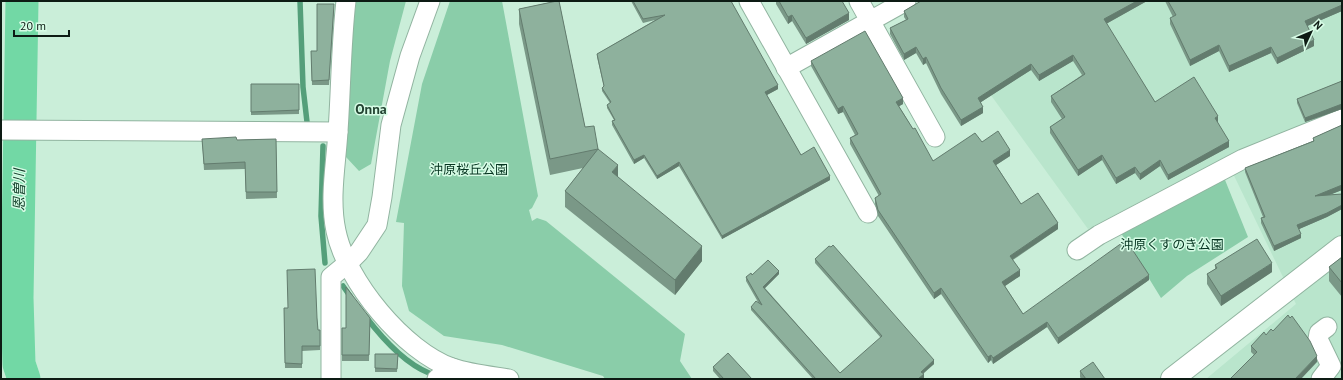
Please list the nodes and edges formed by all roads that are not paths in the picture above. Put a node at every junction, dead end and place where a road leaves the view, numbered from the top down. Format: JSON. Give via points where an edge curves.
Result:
{"nodes":[{"id":1,"x":346,"y":1,"type":"edge"},
{"id":2,"x":430,"y":1,"type":"edge"},
{"id":3,"x":749,"y":1,"type":"edge"},
{"id":4,"x":859,"y":1,"type":"edge"},
{"id":5,"x":906,"y":1,"type":"edge"},
{"id":6,"x":871,"y":21,"type":"junction"},
{"id":7,"x":786,"y":68,"type":"junction"},
{"id":8,"x":1342,"y":119,"type":"edge"},
{"id":9,"x":4,"y":130,"type":"edge"},
{"id":10,"x":338,"y":132,"type":"junction"},
{"id":11,"x":935,"y":137,"type":"dead end"},
{"id":12,"x":868,"y":213,"type":"dead end"},
{"id":13,"x":1342,"y":247,"type":"edge"},
{"id":14,"x":1077,"y":250,"type":"dead end"},
{"id":15,"x":348,"y":263,"type":"junction"},
{"id":16,"x":1327,"y":327,"type":"dead end"},
{"id":17,"x":445,"y":373,"type":"edge"},
{"id":18,"x":331,"y":379,"type":"edge"},
{"id":19,"x":509,"y":379,"type":"edge"},
{"id":20,"x":1172,"y":379,"type":"edge"},
{"id":21,"x":1321,"y":379,"type":"edge"}],
"edges":[{"from":1,"to":10,"type":"street"},
{"from":2,"to":15,"type":"street","via":[[410,56],[391,125],[377,225],[359,252]]},
{"from":3,"to":7,"type":"street"},
{"from":4,"to":6,"type":"street"},
{"from":5,"to":6,"type":"street"},
{"from":6,"to":7,"type":"street"},
{"from":6,"to":11,"type":"street"},
{"from":7,"to":12,"type":"street"},
{"from":8,"to":14,"type":"street","via":[[1243,159],[1099,235]]},
{"from":9,"to":10,"type":"street"},
{"from":10,"to":15,"type":"street","via":[[332,194],[340,246]]},
{"from":13,"to":20,"type":"street"},
{"from":15,"to":17,"type":"street","via":[[366,294],[390,324],[428,355]]},
{"from":15,"to":18,"type":"street","via":[[331,278]]},
{"from":16,"to":21,"type":"street","via":[[1319,333],[1318,339],[1331,366]]},
{"from":17,"to":19,"type":"street"}]}
